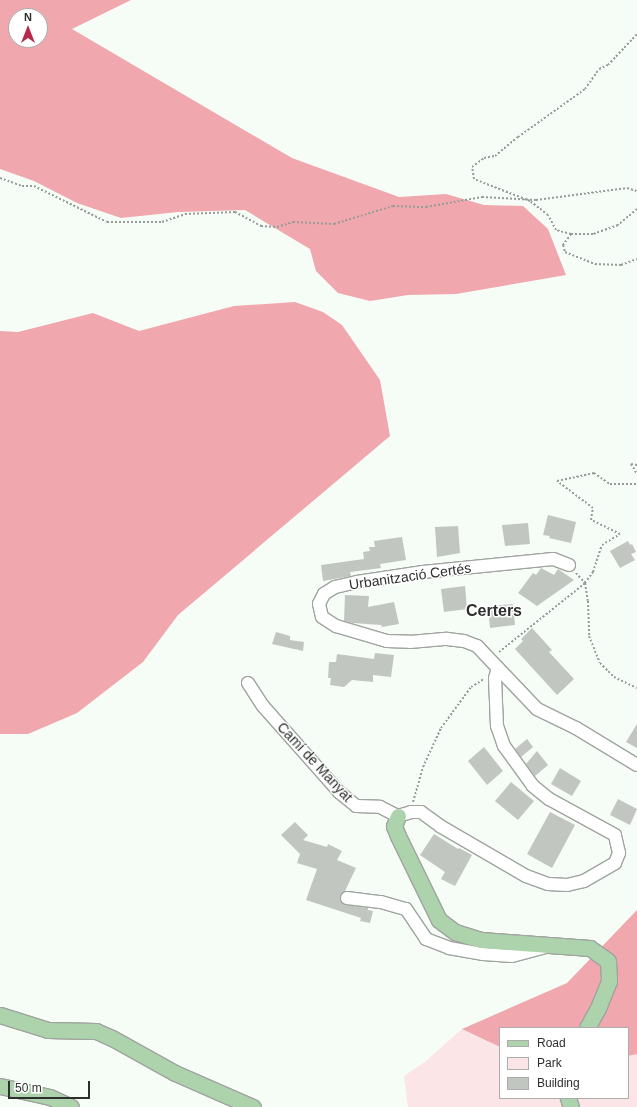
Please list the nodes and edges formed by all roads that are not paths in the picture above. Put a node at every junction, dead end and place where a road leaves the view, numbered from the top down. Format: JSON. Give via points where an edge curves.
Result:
{"nodes":[{"id":1,"x":569,"y":565,"type":"road end"},
{"id":2,"x":494,"y":664,"type":"junction"},
{"id":3,"x":248,"y":683,"type":"dead end"},
{"id":4,"x":637,"y":764,"type":"edge"},
{"id":5,"x":398,"y":816,"type":"junction"},
{"id":6,"x":346,"y":898,"type":"dead end"},
{"id":7,"x":547,"y":946,"type":"junction"},
{"id":8,"x":0,"y":1015,"type":"edge"},
{"id":9,"x":588,"y":1027,"type":"edge"},
{"id":10,"x":0,"y":1086,"type":"edge"},
{"id":11,"x":71,"y":1107,"type":"edge"},
{"id":12,"x":253,"y":1107,"type":"edge"}],
"edges":[{"from":1,"to":2,"type":"street","name":"Urbanització Certés","via":[[553,559],[423,572],[358,582],[335,587],[324,594],[319,604],[322,617],[336,626],[387,641],[464,641],[477,646]]},
{"from":2,"to":4,"type":"street","name":"Urbanització Certés","via":[[537,709],[576,728]]},
{"from":2,"to":5,"type":"street","via":[[497,726],[504,746],[533,786],[549,800],[615,835],[619,853],[615,863],[584,881],[567,885],[548,884],[496,860],[421,812]]},
{"from":3,"to":5,"type":"street","name":"Camí de Manyat","via":[[263,706],[339,792],[356,806],[380,807]]},
{"from":5,"to":7,"type":"main road","via":[[394,826],[439,920],[455,932],[481,940]]},
{"from":6,"to":7,"type":"street","via":[[381,902],[406,909],[426,939],[449,948],[512,956]]},
{"from":7,"to":9,"type":"main road","via":[[590,948],[608,961],[609,981]]},
{"from":8,"to":12,"type":"main road","via":[[48,1030],[96,1031],[175,1074]]},
{"from":10,"to":11,"type":"main road","via":[[50,1097]]}]}
